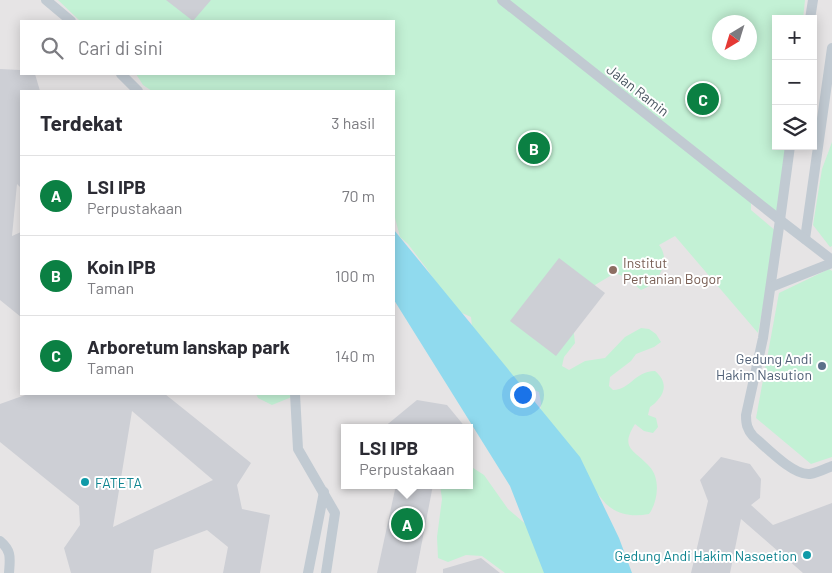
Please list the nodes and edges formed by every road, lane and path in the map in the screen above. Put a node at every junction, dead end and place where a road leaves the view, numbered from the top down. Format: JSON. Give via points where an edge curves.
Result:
{"nodes":[{"id":1,"x":46,"y":0,"type":"edge"},
{"id":2,"x":502,"y":0,"type":"edge"},
{"id":3,"x":813,"y":0,"type":"edge"},
{"id":4,"x":811,"y":15,"type":"edge"},
{"id":5,"x":70,"y":20,"type":"edge"},
{"id":6,"x":832,"y":48,"type":"edge"},
{"id":7,"x":122,"y":75,"type":"edge"},
{"id":8,"x":137,"y":90,"type":"edge"},
{"id":9,"x":789,"y":150,"type":"edge"},
{"id":10,"x":780,"y":220,"type":"junction"},
{"id":11,"x":805,"y":239,"type":"junction"},
{"id":12,"x":832,"y":261,"type":"edge"},
{"id":13,"x":771,"y":287,"type":"junction"},
{"id":14,"x":295,"y":395,"type":"edge"},
{"id":15,"x":832,"y":466,"type":"edge"},
{"id":16,"x":324,"y":492,"type":"junction"},
{"id":17,"x":0,"y":541,"type":"edge"},
{"id":18,"x":9,"y":573,"type":"edge"},
{"id":19,"x":308,"y":573,"type":"edge"},
{"id":20,"x":326,"y":573,"type":"edge"}],
"edges":[{"from":1,"to":5,"type":"lane"},
{"from":2,"to":10,"type":"lane","name":"Jalan Ramin"},
{"from":3,"to":4,"type":"lane"},
{"from":6,"to":11,"type":"lane"},
{"from":7,"to":8,"type":"lane"},
{"from":9,"to":10,"type":"lane"},
{"from":10,"to":11,"type":"lane","name":"Jalan Ramin"},
{"from":10,"to":13,"type":"lane"},
{"from":11,"to":12,"type":"lane","name":"Jalan Ramin"},
{"from":12,"to":13,"type":"lane"},
{"from":13,"to":15,"type":"lane","via":[[746,415],[748,430],[800,473],[809,474]]},
{"from":14,"to":16,"type":"lane","via":[[298,449]]},
{"from":16,"to":19,"type":"lane"},
{"from":16,"to":20,"type":"lane","via":[[335,513]]},
{"from":17,"to":18,"type":"lane","via":[[8,547]]}]}
